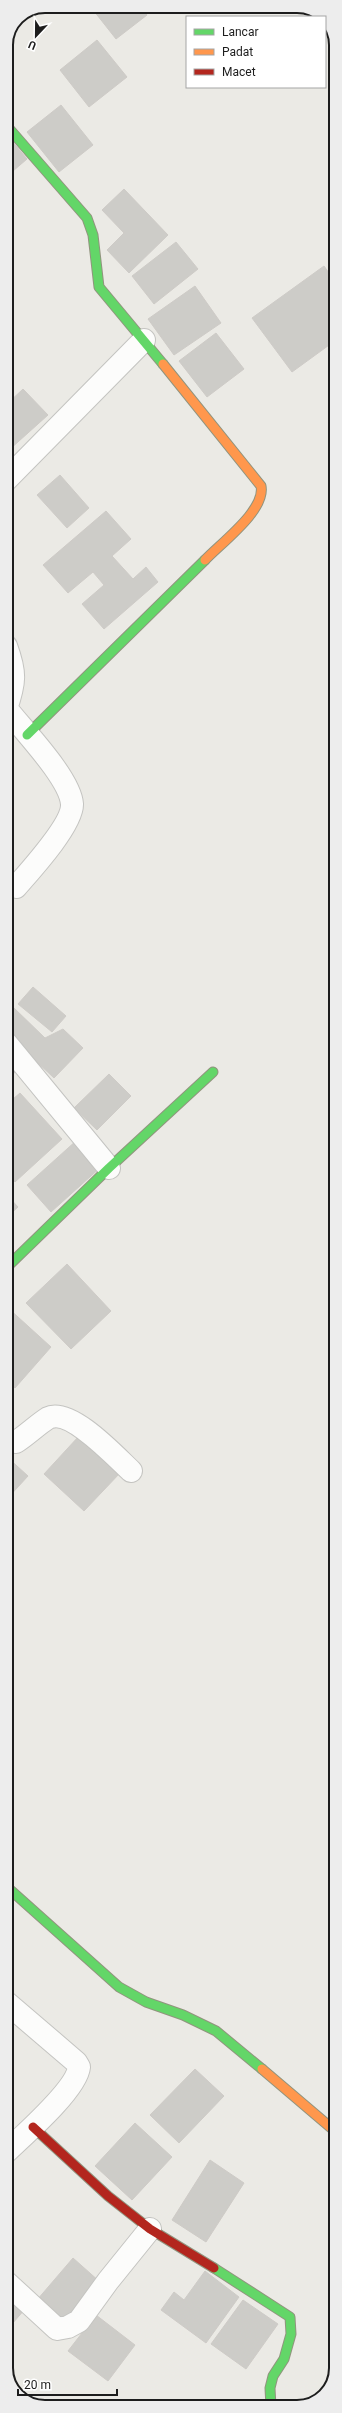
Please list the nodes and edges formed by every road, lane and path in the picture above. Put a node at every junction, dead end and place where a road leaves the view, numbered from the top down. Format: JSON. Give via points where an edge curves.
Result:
{"nodes":[{"id":1,"x":13,"y":133,"type":"edge"},
{"id":2,"x":144,"y":340,"type":"junction"},
{"id":3,"x":13,"y":473,"type":"edge"},
{"id":4,"x":13,"y":664,"type":"edge"},
{"id":5,"x":13,"y":678,"type":"edge"},
{"id":6,"x":13,"y":718,"type":"edge"},
{"id":7,"x":27,"y":735,"type":"junction"},
{"id":8,"x":16,"y":888,"type":"dead end"},
{"id":9,"x":13,"y":1051,"type":"edge"},
{"id":10,"x":213,"y":1072,"type":"dead end"},
{"id":11,"x":109,"y":1168,"type":"junction"},
{"id":12,"x":13,"y":1261,"type":"edge"},
{"id":13,"x":13,"y":1441,"type":"edge"},
{"id":14,"x":131,"y":1471,"type":"dead end"},
{"id":15,"x":13,"y":1892,"type":"edge"},
{"id":16,"x":13,"y":2008,"type":"edge"},
{"id":17,"x":329,"y":2126,"type":"edge"},
{"id":18,"x":33,"y":2127,"type":"junction"},
{"id":19,"x":13,"y":2146,"type":"edge"},
{"id":20,"x":150,"y":2229,"type":"junction"},
{"id":21,"x":13,"y":2288,"type":"edge"},
{"id":22,"x":271,"y":2400,"type":"edge"}],
"edges":[{"from":1,"to":2,"type":"street","via":[[87,218],[94,234],[94,269],[99,287]]},
{"from":2,"to":3,"type":"street"},
{"from":2,"to":7,"type":"street","via":[[260,482],[262,499],[257,508]]},
{"from":4,"to":5,"type":"street"},
{"from":6,"to":7,"type":"street"},
{"from":7,"to":8,"type":"street","via":[[63,779],[72,804],[66,822]]},
{"from":9,"to":11,"type":"street"},
{"from":10,"to":11,"type":"street"},
{"from":11,"to":12,"type":"street"},
{"from":13,"to":14,"type":"street","via":[[16,1442],[49,1418],[61,1417],[78,1423]]},
{"from":15,"to":17,"type":"street","via":[[119,1987],[146,2002],[183,2015],[216,2031]]},
{"from":16,"to":18,"type":"street","via":[[79,2067],[74,2082]]},
{"from":18,"to":19,"type":"street"},
{"from":18,"to":20,"type":"street","via":[[108,2196]]},
{"from":20,"to":21,"type":"street","via":[[79,2321],[68,2328],[57,2329]]},
{"from":20,"to":22,"type":"street","via":[[290,2317],[291,2334],[284,2358],[273,2376]]}]}
